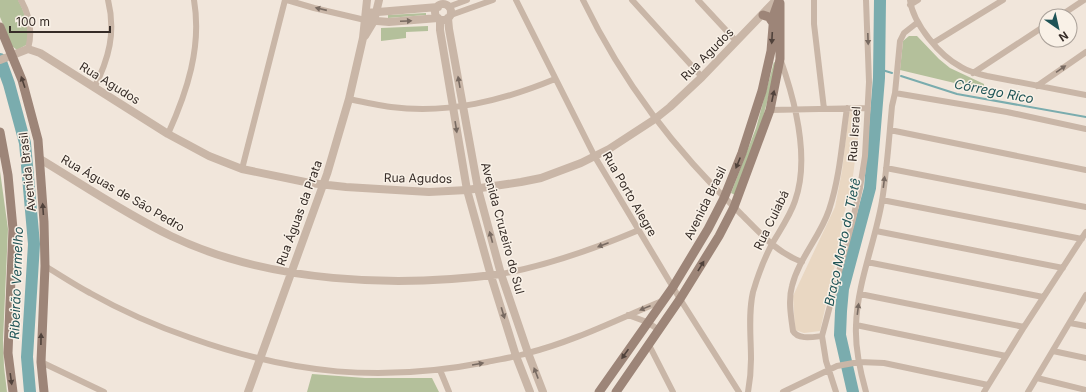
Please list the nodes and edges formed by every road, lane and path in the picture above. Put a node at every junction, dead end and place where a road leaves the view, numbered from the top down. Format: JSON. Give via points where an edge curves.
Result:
{"nodes":[{"id":1,"x":21,"y":0,"type":"edge"},
{"id":2,"x":108,"y":0,"type":"edge"},
{"id":3,"x":194,"y":0,"type":"edge"},
{"id":4,"x":198,"y":0,"type":"edge"},
{"id":5,"x":286,"y":0,"type":"edge"},
{"id":6,"x":367,"y":0,"type":"edge"},
{"id":7,"x":379,"y":0,"type":"edge"},
{"id":8,"x":467,"y":0,"type":"edge"},
{"id":9,"x":493,"y":0,"type":"edge"},
{"id":10,"x":516,"y":0,"type":"edge"},
{"id":11,"x":583,"y":0,"type":"edge"},
{"id":12,"x":632,"y":0,"type":"edge"},
{"id":13,"x":698,"y":0,"type":"edge"},
{"id":14,"x":778,"y":0,"type":"edge"},
{"id":15,"x":814,"y":0,"type":"edge"},
{"id":16,"x":866,"y":0,"type":"edge"},
{"id":17,"x":918,"y":0,"type":"edge"},
{"id":18,"x":1003,"y":0,"type":"edge"},
{"id":19,"x":1084,"y":0,"type":"edge"},
{"id":20,"x":910,"y":2,"type":"edge"},
{"id":21,"x":1086,"y":4,"type":"edge"},
{"id":22,"x":438,"y":7,"type":"junction"},
{"id":23,"x":1072,"y":8,"type":"edge"},
{"id":24,"x":376,"y":12,"type":"junction"},
{"id":25,"x":449,"y":13,"type":"junction"},
{"id":26,"x":196,"y":14,"type":"junction"},
{"id":27,"x":763,"y":15,"type":"junction"},
{"id":28,"x":365,"y":16,"type":"junction"},
{"id":29,"x":439,"y":19,"type":"junction"},
{"id":30,"x":374,"y":21,"type":"junction"},
{"id":31,"x":773,"y":22,"type":"junction"},
{"id":32,"x":918,"y":22,"type":"junction"},
{"id":33,"x":0,"y":28,"type":"edge"},
{"id":34,"x":1038,"y":30,"type":"edge"},
{"id":35,"x":363,"y":38,"type":"junction"},
{"id":36,"x":736,"y":41,"type":"junction"},
{"id":37,"x":933,"y":43,"type":"junction"},
{"id":38,"x":28,"y":49,"type":"junction"},
{"id":39,"x":1086,"y":52,"type":"edge"},
{"id":40,"x":12,"y":55,"type":"junction"},
{"id":41,"x":780,"y":59,"type":"junction"},
{"id":42,"x":0,"y":60,"type":"edge"},
{"id":43,"x":974,"y":73,"type":"junction"},
{"id":44,"x":702,"y":77,"type":"junction"},
{"id":45,"x":555,"y":79,"type":"junction"},
{"id":46,"x":1037,"y":86,"type":"junction"},
{"id":47,"x":94,"y":88,"type":"junction"},
{"id":48,"x":895,"y":93,"type":"junction"},
{"id":49,"x":1086,"y":95,"type":"edge"},
{"id":50,"x":349,"y":99,"type":"junction"},
{"id":51,"x":463,"y":106,"type":"junction"},
{"id":52,"x":453,"y":107,"type":"junction"},
{"id":53,"x":847,"y":108,"type":"junction"},
{"id":54,"x":868,"y":108,"type":"junction"},
{"id":55,"x":824,"y":109,"type":"junction"},
{"id":56,"x":770,"y":110,"type":"junction"},
{"id":57,"x":794,"y":110,"type":"junction"},
{"id":58,"x":655,"y":119,"type":"junction"},
{"id":59,"x":1086,"y":129,"type":"edge"},
{"id":60,"x":890,"y":130,"type":"junction"},
{"id":61,"x":0,"y":132,"type":"edge"},
{"id":62,"x":168,"y":134,"type":"junction"},
{"id":63,"x":596,"y":157,"type":"junction"},
{"id":64,"x":40,"y":159,"type":"junction"},
{"id":65,"x":886,"y":168,"type":"junction"},
{"id":66,"x":242,"y":169,"type":"junction"},
{"id":67,"x":1086,"y":170,"type":"edge"},
{"id":68,"x":323,"y":185,"type":"junction"},
{"id":69,"x":478,"y":189,"type":"junction"},
{"id":70,"x":466,"y":190,"type":"junction"},
{"id":71,"x":724,"y":198,"type":"junction"},
{"id":72,"x":882,"y":200,"type":"junction"},
{"id":73,"x":734,"y":207,"type":"junction"},
{"id":74,"x":1086,"y":207,"type":"edge"},
{"id":75,"x":639,"y":230,"type":"junction"},
{"id":76,"x":876,"y":231,"type":"junction"},
{"id":77,"x":1086,"y":232,"type":"edge"},
{"id":78,"x":1082,"y":238,"type":"junction"},
{"id":79,"x":772,"y":244,"type":"junction"},
{"id":80,"x":800,"y":261,"type":"junction"},
{"id":81,"x":867,"y":262,"type":"junction"},
{"id":82,"x":45,"y":266,"type":"junction"},
{"id":83,"x":1063,"y":268,"type":"junction"},
{"id":84,"x":290,"y":272,"type":"junction"},
{"id":85,"x":502,"y":274,"type":"junction"},
{"id":86,"x":491,"y":276,"type":"junction"},
{"id":87,"x":673,"y":286,"type":"junction"},
{"id":88,"x":860,"y":294,"type":"junction"},
{"id":89,"x":1086,"y":295,"type":"edge"},
{"id":90,"x":1043,"y":297,"type":"junction"},
{"id":91,"x":680,"y":299,"type":"junction"},
{"id":92,"x":663,"y":301,"type":"junction"},
{"id":93,"x":628,"y":315,"type":"junction"},
{"id":94,"x":647,"y":322,"type":"junction"},
{"id":95,"x":1070,"y":322,"type":"junction"},
{"id":96,"x":856,"y":325,"type":"junction"},
{"id":97,"x":1086,"y":326,"type":"edge"},
{"id":98,"x":1024,"y":327,"type":"junction"},
{"id":99,"x":659,"y":330,"type":"junction"},
{"id":100,"x":822,"y":336,"type":"junction"},
{"id":101,"x":649,"y":345,"type":"junction"},
{"id":102,"x":1053,"y":351,"type":"junction"},
{"id":103,"x":528,"y":354,"type":"junction"},
{"id":104,"x":516,"y":356,"type":"junction"},
{"id":105,"x":1006,"y":356,"type":"junction"},
{"id":106,"x":1086,"y":358,"type":"edge"},
{"id":107,"x":260,"y":359,"type":"junction"},
{"id":108,"x":41,"y":362,"type":"junction"},
{"id":109,"x":857,"y":362,"type":"junction"},
{"id":110,"x":831,"y":369,"type":"junction"},
{"id":111,"x":440,"y":370,"type":"junction"},
{"id":112,"x":1037,"y":378,"type":"junction"},
{"id":113,"x":988,"y":386,"type":"junction"},
{"id":114,"x":1086,"y":390,"type":"edge"},
{"id":115,"x":12,"y":392,"type":"edge"},
{"id":116,"x":44,"y":392,"type":"edge"},
{"id":117,"x":104,"y":392,"type":"edge"},
{"id":118,"x":248,"y":392,"type":"edge"},
{"id":119,"x":449,"y":392,"type":"edge"},
{"id":120,"x":530,"y":392,"type":"edge"},
{"id":121,"x":543,"y":392,"type":"edge"},
{"id":122,"x":599,"y":392,"type":"edge"},
{"id":123,"x":616,"y":392,"type":"edge"},
{"id":124,"x":673,"y":392,"type":"edge"},
{"id":125,"x":739,"y":392,"type":"edge"},
{"id":126,"x":748,"y":392,"type":"edge"},
{"id":127,"x":783,"y":392,"type":"edge"},
{"id":128,"x":836,"y":392,"type":"edge"},
{"id":129,"x":866,"y":392,"type":"edge"},
{"id":130,"x":984,"y":392,"type":"edge"},
{"id":131,"x":1028,"y":392,"type":"edge"}],
"edges":[{"from":1,"to":38,"type":"street","via":[[31,28]]},
{"from":2,"to":47,"type":"street","via":[[111,41],[106,62]]},
{"from":3,"to":26,"type":"street"},
{"from":4,"to":26,"type":"street"},
{"from":28,"to":5,"type":"street","one_way":true,"via":[[354,17]]},
{"from":5,"to":66,"type":"street"},
{"from":6,"to":28,"type":"street","name":"Rua Águas da Prata"},
{"from":7,"to":24,"type":"street"},
{"from":8,"to":25,"type":"street"},
{"from":9,"to":25,"type":"street","via":[[463,12]]},
{"from":10,"to":45,"type":"street","name":"Rua Porto Alegre"},
{"from":11,"to":58,"type":"street","via":[[605,43]]},
{"from":12,"to":44,"type":"street"},
{"from":13,"to":36,"type":"street"},
{"from":14,"to":27,"type":"street","name":"Rua Agudos"},
{"from":14,"to":31,"type":"main road","name":"Avenida Brasil"},
{"from":14,"to":41,"type":"main road"},
{"from":15,"to":55,"type":"street","via":[[814,24]]},
{"from":16,"to":54,"type":"street","name":"Rua Israel","one_way":true},
{"from":17,"to":20,"type":"street"},
{"from":18,"to":37,"type":"street"},
{"from":19,"to":21,"type":"street"},
{"from":19,"to":23,"type":"street"},
{"from":20,"to":32,"type":"street"},
{"from":22,"to":24,"type":"street"},
{"from":22,"to":25,"type":"street","via":[[442,5]]},
{"from":22,"to":29,"type":"street","via":[[435,14]]},
{"from":24,"to":28,"type":"street"},
{"from":24,"to":30,"type":"street"},
{"from":25,"to":29,"type":"street","via":[[444,20]]},
{"from":51,"to":25,"type":"street","name":"Avenida Cruzeiro do Sul","one_way":true,"via":[[449,29]]},
{"from":26,"to":62,"type":"street","via":[[191,69],[185,94]]},
{"from":27,"to":31,"type":"main road"},
{"from":27,"to":36,"type":"street","name":"Rua Agudos"},
{"from":28,"to":30,"type":"street"},
{"from":28,"to":35,"type":"street","name":"Rua Águas da Prata"},
{"from":30,"to":29,"type":"street","one_way":true},
{"from":29,"to":52,"type":"street","name":"Avenida Cruzeiro do Sul"},
{"from":30,"to":35,"type":"street","name":"Rua Águas da Prata"},
{"from":31,"to":71,"type":"main road","name":"Avenida Brasil","one_way":true,"via":[[771,51],[762,92]]},
{"from":32,"to":37,"type":"street"},
{"from":32,"to":48,"type":"street","via":[[904,32],[900,41]]},
{"from":33,"to":40,"type":"main road","name":"Avenida Brasil"},
{"from":34,"to":43,"type":"street"},
{"from":35,"to":50,"type":"street","name":"Rua Águas da Prata"},
{"from":36,"to":44,"type":"street","name":"Rua Agudos"},
{"from":37,"to":43,"type":"street","via":[[940,52],[960,67]]},
{"from":38,"to":40,"type":"street"},
{"from":38,"to":47,"type":"street","name":"Rua Agudos","via":[[40,53]]},
{"from":46,"to":39,"type":"street","one_way":true},
{"from":40,"to":42,"type":"street"},
{"from":64,"to":40,"type":"main road","name":"Avenida Brasil","one_way":true,"via":[[32,113]]},
{"from":56,"to":41,"type":"main road","one_way":true},
{"from":41,"to":57,"type":"street","name":"Rua Cuiabá"},
{"from":43,"to":46,"type":"street"},
{"from":44,"to":58,"type":"street","name":"Rua Agudos"},
{"from":45,"to":51,"type":"street","via":[[491,101]]},
{"from":45,"to":63,"type":"street","name":"Rua Porto Alegre"},
{"from":46,"to":49,"type":"street"},
{"from":47,"to":62,"type":"street","name":"Rua Agudos"},
{"from":48,"to":59,"type":"street","via":[[1007,112]]},
{"from":48,"to":60,"type":"street"},
{"from":50,"to":52,"type":"street","via":[[402,108]]},
{"from":50,"to":68,"type":"street","name":"Rua Águas da Prata"},
{"from":51,"to":52,"type":"street"},
{"from":51,"to":69,"type":"street","name":"Avenida Cruzeiro do Sul"},
{"from":52,"to":70,"type":"street","name":"Avenida Cruzeiro do Sul","one_way":true},
{"from":53,"to":54,"type":"street"},
{"from":53,"to":55,"type":"street"},
{"from":53,"to":80,"type":"street","via":[[836,184],[826,219]]},
{"from":54,"to":100,"type":"street","name":"Rua Israel","via":[[860,188]]},
{"from":55,"to":57,"type":"street"},
{"from":56,"to":57,"type":"street"},
{"from":56,"to":73,"type":"main road"},
{"from":57,"to":79,"type":"street","name":"Rua Cuiabá","via":[[800,143],[800,179],[795,201]]},
{"from":58,"to":63,"type":"street","name":"Rua Agudos"},
{"from":58,"to":71,"type":"street"},
{"from":60,"to":65,"type":"street"},
{"from":60,"to":67,"type":"street"},
{"from":61,"to":115,"type":"main road","name":"Avenida Brasil","one_way":true,"via":[[8,175],[13,229],[8,347]]},
{"from":62,"to":66,"type":"street","name":"Rua Agudos","via":[[208,156]]},
{"from":63,"to":69,"type":"street","name":"Rua Agudos","via":[[541,178]]},
{"from":63,"to":75,"type":"street","name":"Rua Porto Alegre"},
{"from":82,"to":64,"type":"main road","name":"Avenida Brasil","one_way":true},
{"from":64,"to":84,"type":"street","name":"Rua Águas de São Pedro","via":[[171,236],[213,253]]},
{"from":72,"to":65,"type":"street","one_way":true},
{"from":65,"to":74,"type":"street"},
{"from":66,"to":68,"type":"street","name":"Rua Agudos"},
{"from":68,"to":70,"type":"street","name":"Rua Agudos","via":[[429,192]]},
{"from":68,"to":84,"type":"street","name":"Rua Águas da Prata"},
{"from":69,"to":70,"type":"street","name":"Rua Agudos"},
{"from":85,"to":69,"type":"street","name":"Avenida Cruzeiro do Sul","one_way":true},
{"from":70,"to":86,"type":"street","name":"Avenida Cruzeiro do Sul"},
{"from":71,"to":73,"type":"street"},
{"from":71,"to":87,"type":"main road","name":"Avenida Brasil"},
{"from":72,"to":76,"type":"street"},
{"from":72,"to":78,"type":"street"},
{"from":73,"to":79,"type":"street"},
{"from":91,"to":73,"type":"main road","one_way":true,"via":[[720,236]]},
{"from":75,"to":85,"type":"street","name":"Rua Águas de São Pedro","one_way":true,"via":[[577,255]]},
{"from":75,"to":87,"type":"street","name":"Rua Porto Alegre"},
{"from":76,"to":81,"type":"street"},
{"from":76,"to":83,"type":"street"},
{"from":77,"to":78,"type":"street"},
{"from":78,"to":83,"type":"street"},
{"from":79,"to":80,"type":"street"},
{"from":79,"to":126,"type":"street","name":"Rua Cuiabá","via":[[761,267],[752,299]]},
{"from":80,"to":100,"type":"street","via":[[791,287],[793,331],[799,336]]},
{"from":81,"to":88,"type":"street"},
{"from":81,"to":90,"type":"street"},
{"from":82,"to":107,"type":"street","via":[[89,293],[135,316],[227,351]]},
{"from":108,"to":82,"type":"main road","name":"Avenida Brasil","one_way":true},
{"from":83,"to":90,"type":"street"},
{"from":84,"to":86,"type":"street","name":"Rua Águas de São Pedro","via":[[337,279],[384,281]]},
{"from":84,"to":107,"type":"street","name":"Rua Águas da Prata"},
{"from":85,"to":86,"type":"street","name":"Rua Águas de São Pedro"},
{"from":85,"to":103,"type":"street","name":"Avenida Cruzeiro do Sul"},
{"from":86,"to":104,"type":"street","name":"Avenida Cruzeiro do Sul","one_way":true},
{"from":87,"to":91,"type":"street","name":"Rua Porto Alegre"},
{"from":87,"to":92,"type":"main road","name":"Avenida Brasil"},
{"from":96,"to":88,"type":"street","one_way":true},
{"from":88,"to":98,"type":"street"},
{"from":89,"to":95,"type":"street"},
{"from":90,"to":98,"type":"street"},
{"from":91,"to":99,"type":"main road"},
{"from":91,"to":125,"type":"street","name":"Rua Porto Alegre"},
{"from":92,"to":93,"type":"street","one_way":true},
{"from":92,"to":94,"type":"main road","name":"Avenida Brasil"},
{"from":93,"to":94,"type":"street"},
{"from":93,"to":103,"type":"street","via":[[568,342]]},
{"from":94,"to":99,"type":"street"},
{"from":94,"to":122,"type":"main road","name":"Avenida Brasil","one_way":true},
{"from":95,"to":97,"type":"street"},
{"from":95,"to":102,"type":"street"},
{"from":96,"to":105,"type":"street"},
{"from":96,"to":109,"type":"street"},
{"from":98,"to":105,"type":"street"},
{"from":99,"to":101,"type":"main road"},
{"from":100,"to":110,"type":"street","via":[[826,361]]},
{"from":101,"to":123,"type":"main road"},
{"from":101,"to":124,"type":"street"},
{"from":102,"to":106,"type":"street"},
{"from":102,"to":112,"type":"street"},
{"from":103,"to":104,"type":"street"},
{"from":121,"to":103,"type":"street","name":"Avenida Cruzeiro do Sul","one_way":true},
{"from":111,"to":104,"type":"street","one_way":true},
{"from":104,"to":120,"type":"street","name":"Avenida Cruzeiro do Sul"},
{"from":105,"to":113,"type":"street"},
{"from":107,"to":111,"type":"street","via":[[313,369],[358,373]]},
{"from":107,"to":118,"type":"street","name":"Rua Águas da Prata"},
{"from":108,"to":116,"type":"main road","name":"Avenida Brasil"},
{"from":108,"to":117,"type":"street"},
{"from":109,"to":110,"type":"street"},
{"from":109,"to":113,"type":"street","via":[[884,364]]},
{"from":109,"to":129,"type":"street"},
{"from":110,"to":127,"type":"street"},
{"from":110,"to":128,"type":"street"},
{"from":111,"to":119,"type":"street"},
{"from":112,"to":114,"type":"street"},
{"from":112,"to":131,"type":"street"},
{"from":113,"to":130,"type":"street"}]}
